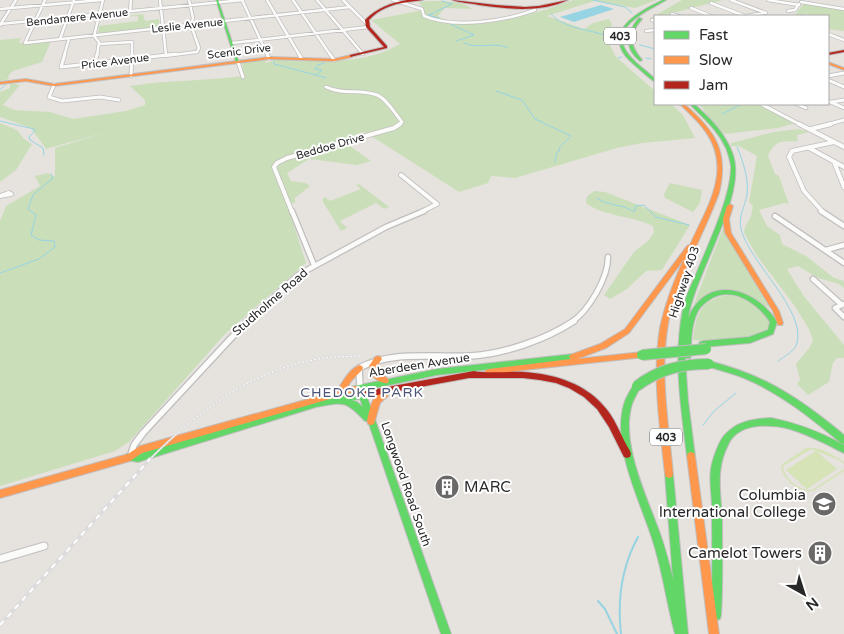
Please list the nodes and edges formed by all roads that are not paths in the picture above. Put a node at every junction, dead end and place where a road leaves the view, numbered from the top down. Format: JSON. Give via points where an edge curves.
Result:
{"nodes":[{"id":1,"x":16,"y":0,"type":"edge"},
{"id":2,"x":45,"y":0,"type":"edge"},
{"id":3,"x":102,"y":0,"type":"edge"},
{"id":4,"x":131,"y":0,"type":"edge"},
{"id":5,"x":160,"y":0,"type":"edge"},
{"id":6,"x":190,"y":0,"type":"edge"},
{"id":7,"x":242,"y":0,"type":"edge"},
{"id":8,"x":267,"y":0,"type":"edge"},
{"id":9,"x":293,"y":0,"type":"edge"},
{"id":10,"x":317,"y":0,"type":"edge"},
{"id":11,"x":343,"y":0,"type":"edge"},
{"id":12,"x":422,"y":0,"type":"edge"},
{"id":13,"x":453,"y":0,"type":"edge"},
{"id":14,"x":567,"y":0,"type":"edge"},
{"id":15,"x":665,"y":0,"type":"edge"},
{"id":16,"x":673,"y":0,"type":"edge"},
{"id":17,"x":732,"y":0,"type":"edge"},
{"id":18,"x":768,"y":0,"type":"edge"},
{"id":19,"x":74,"y":1,"type":"edge"},
{"id":20,"x":218,"y":1,"type":"edge"},
{"id":21,"x":397,"y":1,"type":"edge"},
{"id":22,"x":802,"y":1,"type":"edge"},
{"id":23,"x":710,"y":3,"type":"dead end"},
{"id":24,"x":42,"y":5,"type":"junction"},
{"id":25,"x":190,"y":5,"type":"junction"},
{"id":26,"x":799,"y":5,"type":"junction"},
{"id":27,"x":350,"y":7,"type":"junction"},
{"id":28,"x":11,"y":8,"type":"junction"},
{"id":29,"x":161,"y":8,"type":"junction"},
{"id":30,"x":691,"y":8,"type":"dead end"},
{"id":31,"x":844,"y":8,"type":"edge"},
{"id":32,"x":0,"y":9,"type":"edge"},
{"id":33,"x":326,"y":10,"type":"junction"},
{"id":34,"x":535,"y":10,"type":"junction"},
{"id":35,"x":130,"y":11,"type":"junction"},
{"id":36,"x":788,"y":11,"type":"dead end"},
{"id":37,"x":301,"y":13,"type":"junction"},
{"id":38,"x":100,"y":14,"type":"junction"},
{"id":39,"x":672,"y":14,"type":"dead end"},
{"id":40,"x":276,"y":15,"type":"junction"},
{"id":41,"x":675,"y":15,"type":"edge"},
{"id":42,"x":709,"y":15,"type":"edge"},
{"id":43,"x":742,"y":15,"type":"edge"},
{"id":44,"x":752,"y":15,"type":"edge"},
{"id":45,"x":67,"y":18,"type":"junction"},
{"id":46,"x":251,"y":18,"type":"junction"},
{"id":47,"x":34,"y":21,"type":"junction"},
{"id":48,"x":224,"y":21,"type":"junction"},
{"id":49,"x":365,"y":22,"type":"junction"},
{"id":50,"x":0,"y":25,"type":"edge"},
{"id":51,"x":191,"y":25,"type":"junction"},
{"id":52,"x":163,"y":28,"type":"junction"},
{"id":53,"x":342,"y":30,"type":"junction"},
{"id":54,"x":654,"y":30,"type":"edge"},
{"id":55,"x":646,"y":31,"type":"dead end"},
{"id":56,"x":316,"y":33,"type":"junction"},
{"id":57,"x":829,"y":34,"type":"edge"},
{"id":58,"x":94,"y":36,"type":"junction"},
{"id":59,"x":288,"y":36,"type":"junction"},
{"id":60,"x":844,"y":38,"type":"edge"},
{"id":61,"x":70,"y":39,"type":"junction"},
{"id":62,"x":60,"y":40,"type":"junction"},
{"id":63,"x":260,"y":40,"type":"junction"},
{"id":64,"x":99,"y":44,"type":"junction"},
{"id":65,"x":232,"y":44,"type":"junction"},
{"id":66,"x":844,"y":51,"type":"edge"},
{"id":67,"x":362,"y":54,"type":"junction"},
{"id":68,"x":829,"y":54,"type":"edge"},
{"id":69,"x":166,"y":56,"type":"junction"},
{"id":70,"x":269,"y":58,"type":"junction"},
{"id":71,"x":301,"y":58,"type":"junction"},
{"id":72,"x":132,"y":60,"type":"junction"},
{"id":73,"x":334,"y":60,"type":"junction"},
{"id":74,"x":238,"y":62,"type":"junction"},
{"id":75,"x":829,"y":63,"type":"edge"},
{"id":76,"x":95,"y":64,"type":"junction"},
{"id":77,"x":842,"y":69,"type":"edge"},
{"id":78,"x":654,"y":73,"type":"edge"},
{"id":79,"x":131,"y":76,"type":"junction"},
{"id":80,"x":829,"y":76,"type":"edge"},
{"id":81,"x":243,"y":77,"type":"dead end"},
{"id":82,"x":654,"y":80,"type":"edge"},
{"id":83,"x":829,"y":80,"type":"edge"},
{"id":84,"x":0,"y":83,"type":"edge"},
{"id":85,"x":54,"y":85,"type":"junction"},
{"id":86,"x":326,"y":87,"type":"dead end"},
{"id":87,"x":844,"y":88,"type":"edge"},
{"id":88,"x":119,"y":100,"type":"dead end"},
{"id":89,"x":844,"y":100,"type":"edge"},
{"id":90,"x":830,"y":102,"type":"edge"},
{"id":91,"x":683,"y":105,"type":"edge"},
{"id":92,"x":693,"y":105,"type":"edge"},
{"id":93,"x":762,"y":105,"type":"edge"},
{"id":94,"x":799,"y":105,"type":"edge"},
{"id":95,"x":806,"y":108,"type":"dead end"},
{"id":96,"x":844,"y":108,"type":"edge"},
{"id":97,"x":844,"y":120,"type":"edge"},
{"id":98,"x":836,"y":122,"type":"junction"},
{"id":99,"x":844,"y":127,"type":"edge"},
{"id":100,"x":811,"y":129,"type":"junction"},
{"id":101,"x":834,"y":142,"type":"junction"},
{"id":102,"x":844,"y":147,"type":"edge"},
{"id":103,"x":808,"y":148,"type":"junction"},
{"id":104,"x":834,"y":161,"type":"junction"},
{"id":105,"x":844,"y":167,"type":"edge"},
{"id":106,"x":401,"y":175,"type":"dead end"},
{"id":107,"x":732,"y":187,"type":"junction"},
{"id":108,"x":844,"y":187,"type":"edge"},
{"id":109,"x":776,"y":216,"type":"dead end"},
{"id":110,"x":844,"y":226,"type":"edge"},
{"id":111,"x":693,"y":245,"type":"junction"},
{"id":112,"x":844,"y":245,"type":"edge"},
{"id":113,"x":826,"y":250,"type":"junction"},
{"id":114,"x":608,"y":257,"type":"dead end"},
{"id":115,"x":844,"y":263,"type":"edge"},
{"id":116,"x":314,"y":265,"type":"junction"},
{"id":117,"x":813,"y":279,"type":"dead end"},
{"id":118,"x":843,"y":305,"type":"edge"},
{"id":119,"x":844,"y":317,"type":"edge"},
{"id":120,"x":704,"y":347,"type":"junction"},
{"id":121,"x":642,"y":352,"type":"junction"},
{"id":122,"x":573,"y":357,"type":"junction"},
{"id":123,"x":378,"y":359,"type":"junction"},
{"id":124,"x":359,"y":368,"type":"junction"},
{"id":125,"x":470,"y":375,"type":"junction"},
{"id":126,"x":385,"y":382,"type":"junction"},
{"id":127,"x":396,"y":388,"type":"junction"},
{"id":128,"x":361,"y":391,"type":"junction"},
{"id":129,"x":340,"y":396,"type":"junction"},
{"id":130,"x":684,"y":399,"type":"junction"},
{"id":131,"x":371,"y":421,"type":"junction"},
{"id":132,"x":844,"y":440,"type":"edge"},
{"id":133,"x":844,"y":449,"type":"edge"},
{"id":134,"x":130,"y":457,"type":"junction"},
{"id":135,"x":630,"y":457,"type":"junction"},
{"id":136,"x":0,"y":494,"type":"edge"},
{"id":137,"x":44,"y":546,"type":"dead end"},
{"id":138,"x":0,"y":559,"type":"edge"},
{"id":139,"x":714,"y":632,"type":"edge"},
{"id":140,"x":446,"y":634,"type":"edge"},
{"id":141,"x":681,"y":634,"type":"edge"}],
"edges":[{"from":1,"to":28,"type":"street"},
{"from":2,"to":24,"type":"street"},
{"from":3,"to":19,"type":"street"},
{"from":3,"to":38,"type":"street"},
{"from":4,"to":35,"type":"street"},
{"from":5,"to":29,"type":"street"},
{"from":6,"to":25,"type":"street"},
{"from":7,"to":20,"type":"street","name":"Bendamere Avenue"},
{"from":7,"to":46,"type":"street"},
{"from":8,"to":40,"type":"street"},
{"from":9,"to":37,"type":"street"},
{"from":10,"to":33,"type":"street"},
{"from":11,"to":27,"type":"street"},
{"from":12,"to":21,"type":"main road"},
{"from":13,"to":34,"type":"main road","via":[[505,9]]},
{"from":14,"to":34,"type":"main road"},
{"from":15,"to":82,"type":"main road","number":"403","via":[[630,20],[620,39],[625,53]]},
{"from":16,"to":78,"type":"main road","number":"403","via":[[639,20],[629,32],[628,43],[632,51]]},
{"from":17,"to":44,"type":"street","via":[[766,13]]},
{"from":18,"to":26,"type":"street"},
{"from":19,"to":24,"type":"street"},
{"from":19,"to":45,"type":"street"},
{"from":20,"to":25,"type":"street","name":"Bendamere Avenue"},
{"from":20,"to":48,"type":"main road"},
{"from":21,"to":34,"type":"street","via":[[421,8],[422,14],[428,18],[458,22],[490,20]]},
{"from":21,"to":49,"type":"main road","via":[[379,9]]},
{"from":22,"to":26,"type":"street"},
{"from":22,"to":31,"type":"street"},
{"from":23,"to":43,"type":"street"},
{"from":24,"to":28,"type":"street"},
{"from":24,"to":47,"type":"street"},
{"from":25,"to":29,"type":"street","name":"Bendamere Avenue"},
{"from":25,"to":51,"type":"street"},
{"from":26,"to":36,"type":"street"},
{"from":27,"to":33,"type":"street","name":"Leslie Avenue"},
{"from":27,"to":49,"type":"street"},
{"from":28,"to":32,"type":"street"},
{"from":28,"to":50,"type":"street"},
{"from":29,"to":35,"type":"street","name":"Bendamere Avenue"},
{"from":29,"to":52,"type":"street"},
{"from":30,"to":42,"type":"street"},
{"from":33,"to":37,"type":"street","name":"Leslie Avenue"},
{"from":33,"to":53,"type":"street"},
{"from":35,"to":38,"type":"street","name":"Bendamere Avenue"},
{"from":37,"to":40,"type":"street","name":"Leslie Avenue"},
{"from":37,"to":56,"type":"street"},
{"from":38,"to":45,"type":"street","name":"Bendamere Avenue"},
{"from":38,"to":58,"type":"street"},
{"from":39,"to":41,"type":"street"},
{"from":40,"to":46,"type":"street","name":"Leslie Avenue"},
{"from":40,"to":59,"type":"street"},
{"from":45,"to":47,"type":"street","name":"Bendamere Avenue"},
{"from":45,"to":62,"type":"street"},
{"from":46,"to":48,"type":"street","name":"Leslie Avenue"},
{"from":46,"to":63,"type":"street"},
{"from":47,"to":50,"type":"street","name":"Bendamere Avenue"},
{"from":47,"to":62,"type":"street","name":"Leslie Avenue","via":[[25,42]]},
{"from":48,"to":51,"type":"street","name":"Leslie Avenue"},
{"from":48,"to":65,"type":"main road"},
{"from":49,"to":53,"type":"street"},
{"from":49,"to":67,"type":"main road","name":"Scenic Drive","via":[[386,47]]},
{"from":51,"to":52,"type":"street","name":"Leslie Avenue"},
{"from":51,"to":69,"type":"street","name":"Price Avenue","via":[[199,50]]},
{"from":52,"to":58,"type":"street","name":"Leslie Avenue"},
{"from":52,"to":69,"type":"street"},
{"from":53,"to":56,"type":"street"},
{"from":53,"to":67,"type":"street"},
{"from":54,"to":55,"type":"street"},
{"from":56,"to":59,"type":"street"},
{"from":56,"to":73,"type":"street"},
{"from":57,"to":60,"type":"street"},
{"from":58,"to":61,"type":"street","name":"Leslie Avenue"},
{"from":58,"to":64,"type":"street"},
{"from":59,"to":63,"type":"street"},
{"from":59,"to":71,"type":"street"},
{"from":61,"to":62,"type":"street","name":"Leslie Avenue"},
{"from":61,"to":76,"type":"street","name":"Price Avenue","via":[[61,68]]},
{"from":63,"to":65,"type":"street"},
{"from":63,"to":70,"type":"street"},
{"from":64,"to":72,"type":"street","via":[[131,41]]},
{"from":64,"to":76,"type":"street"},
{"from":65,"to":74,"type":"main road"},
{"from":66,"to":68,"type":"main road"},
{"from":67,"to":73,"type":"main road","name":"Scenic Drive"},
{"from":69,"to":72,"type":"street","name":"Price Avenue"},
{"from":70,"to":71,"type":"main road","name":"Scenic Drive"},
{"from":70,"to":74,"type":"main road","name":"Scenic Drive"},
{"from":71,"to":73,"type":"main road","name":"Scenic Drive"},
{"from":72,"to":76,"type":"street","name":"Price Avenue"},
{"from":72,"to":79,"type":"street"},
{"from":74,"to":79,"type":"main road","name":"Scenic Drive"},
{"from":74,"to":81,"type":"street"},
{"from":75,"to":77,"type":"main road"},
{"from":77,"to":80,"type":"street"},
{"from":79,"to":85,"type":"main road","name":"Scenic Drive"},
{"from":83,"to":87,"type":"street"},
{"from":84,"to":85,"type":"main road","name":"Scenic Drive","via":[[26,80]]},
{"from":85,"to":88,"type":"street","via":[[49,97],[56,100],[100,97]]},
{"from":86,"to":116,"type":"street","name":"Beddoe Drive","via":[[334,91],[378,95],[402,122],[394,128],[288,158],[274,167]]},
{"from":89,"to":90,"type":"street"},
{"from":90,"to":96,"type":"street"},
{"from":91,"to":111,"type":"main road","name":"Highway 403","number":"403","via":[[711,134],[721,168],[718,186]]},
{"from":92,"to":107,"type":"main road","name":"Highway 403","number":"403","via":[[713,124],[730,154]]},
{"from":93,"to":100,"type":"street"},
{"from":94,"to":95,"type":"street"},
{"from":97,"to":98,"type":"street"},
{"from":98,"to":99,"type":"street"},
{"from":98,"to":100,"type":"street"},
{"from":100,"to":101,"type":"street"},
{"from":101,"to":102,"type":"street"},
{"from":101,"to":103,"type":"street"},
{"from":103,"to":104,"type":"street"},
{"from":103,"to":110,"type":"street","via":[[792,151],[790,160],[812,202]]},
{"from":104,"to":105,"type":"street"},
{"from":104,"to":108,"type":"street"},
{"from":106,"to":116,"type":"street","name":"Studholme Road","via":[[437,204]]},
{"from":107,"to":120,"type":"main road","via":[[726,219],[728,233],[776,311],[780,328],[768,340],[753,344]]},
{"from":107,"to":130,"type":"main road","name":"Highway 403","number":"403","via":[[686,307],[680,342]]},
{"from":109,"to":113,"type":"street"},
{"from":111,"to":122,"type":"main road","via":[[687,248],[627,331],[603,346]]},
{"from":111,"to":141,"type":"main road","name":"Highway 403","number":"403","via":[[672,294],[661,366]]},
{"from":112,"to":113,"type":"street"},
{"from":113,"to":115,"type":"street"},
{"from":114,"to":123,"type":"street","via":[[607,268],[589,304],[575,320],[555,331],[479,355]]},
{"from":116,"to":134,"type":"street","name":"Studholme Road","via":[[276,294],[221,346],[143,433]]},
{"from":117,"to":118,"type":"street"},
{"from":118,"to":119,"type":"street","via":[[835,310]]},
{"from":120,"to":121,"type":"main road"},
{"from":120,"to":130,"type":"main road","via":[[758,338],[771,332],[774,322],[763,305],[743,295],[720,293],[704,299],[694,313],[688,331]]},
{"from":121,"to":122,"type":"main road"},
{"from":121,"to":125,"type":"main road","name":"Aberdeen Avenue"},
{"from":122,"to":126,"type":"main road","name":"Aberdeen Avenue","via":[[454,370]]},
{"from":123,"to":124,"type":"street"},
{"from":123,"to":126,"type":"main road","via":[[373,364],[373,374]]},
{"from":124,"to":128,"type":"street","name":"Longwood Road South"},
{"from":124,"to":129,"type":"main road"},
{"from":125,"to":127,"type":"main road","name":"Aberdeen Avenue"},
{"from":125,"to":135,"type":"main road","via":[[540,375],[577,387],[600,406]]},
{"from":126,"to":128,"type":"main road","name":"Aberdeen Avenue"},
{"from":127,"to":128,"type":"main road","name":"Aberdeen Avenue"},
{"from":127,"to":131,"type":"main road","via":[[376,401]]},
{"from":128,"to":129,"type":"main road","name":"Aberdeen Avenue"},
{"from":128,"to":131,"type":"main road","name":"Longwood Road South"},
{"from":129,"to":131,"type":"main road","via":[[354,404]]},
{"from":129,"to":134,"type":"main road","name":"Aberdeen Avenue","via":[[138,458]]},
{"from":130,"to":139,"type":"main road","name":"Highway 403","number":"403"},
{"from":131,"to":140,"type":"main road","name":"Longwood Road South"},
{"from":132,"to":135,"type":"main road","bridge":true,"via":[[771,385],[739,371],[709,364],[690,364],[671,366],[653,373],[637,386],[629,398],[624,429]]},
{"from":133,"to":139,"type":"main road","via":[[815,432],[774,422],[751,423],[726,437],[716,463],[718,591]]},
{"from":134,"to":136,"type":"main road","name":"Aberdeen Avenue"},
{"from":135,"to":141,"type":"main road","via":[[660,548]]},
{"from":137,"to":138,"type":"street"}]}
